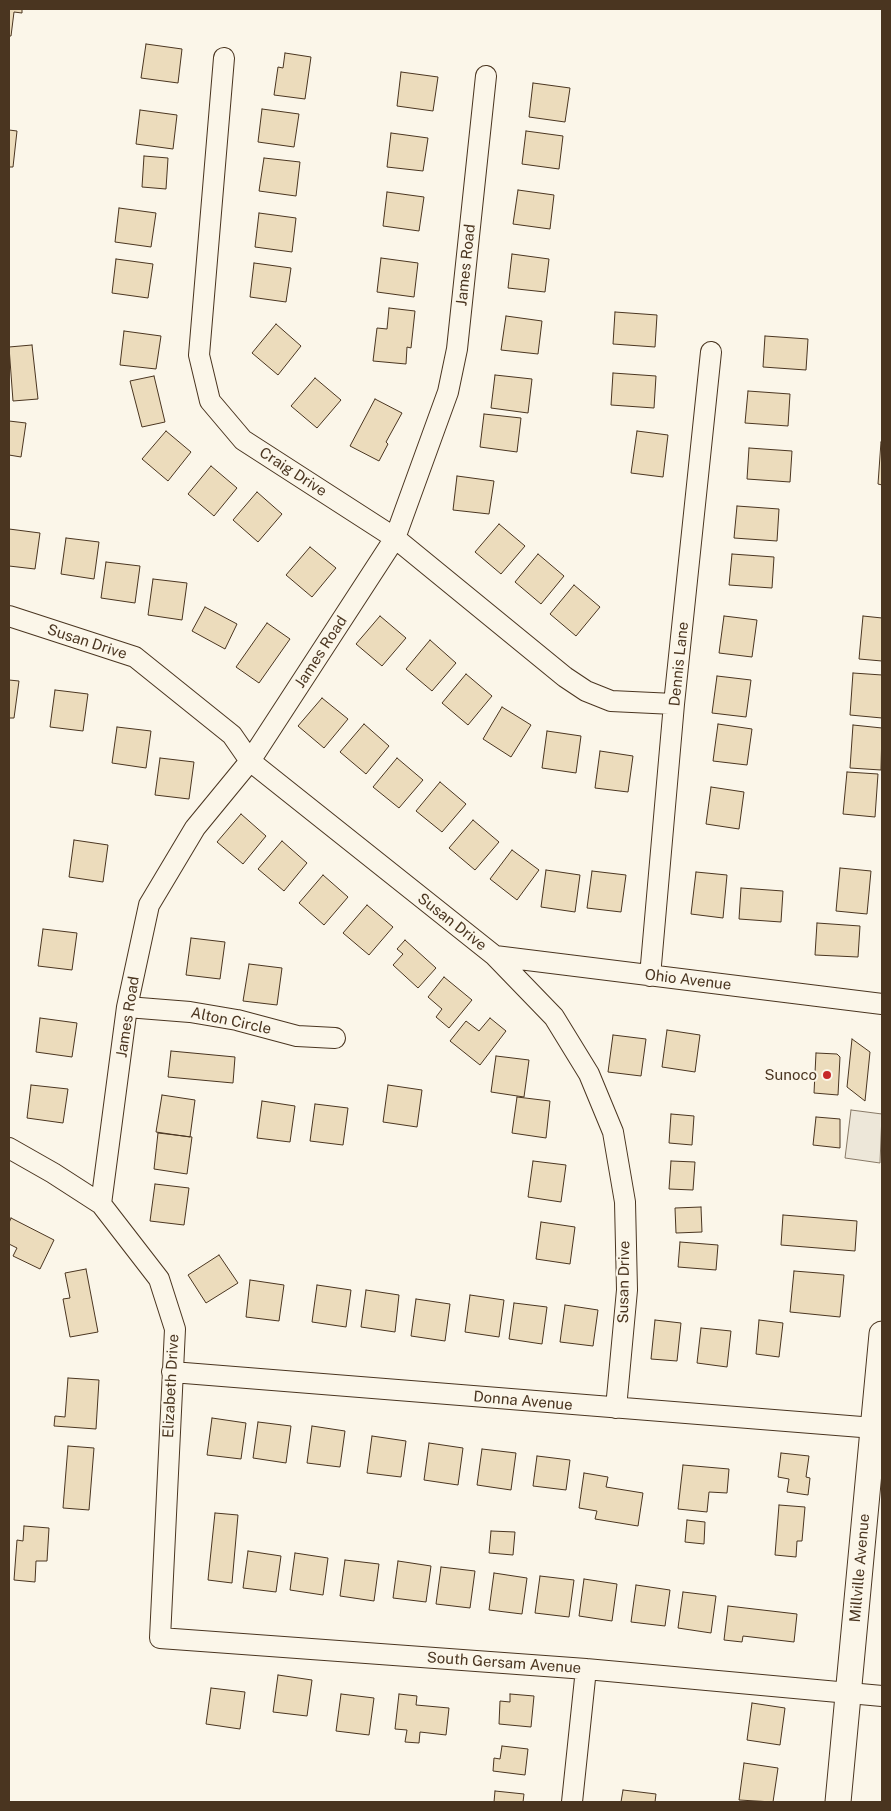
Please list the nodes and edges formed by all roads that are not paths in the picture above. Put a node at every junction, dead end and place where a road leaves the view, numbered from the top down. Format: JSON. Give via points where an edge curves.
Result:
{"nodes":[{"id":1,"x":224,"y":58,"type":"dead end"},
{"id":2,"x":486,"y":76,"type":"dead end"},
{"id":3,"x":711,"y":352,"type":"dead end"},
{"id":4,"x":395,"y":538,"type":"junction"},
{"id":5,"x":9,"y":616,"type":"edge"},
{"id":6,"x":674,"y":704,"type":"junction"},
{"id":7,"x":250,"y":761,"type":"junction"},
{"id":8,"x":495,"y":956,"type":"junction"},
{"id":9,"x":650,"y":976,"type":"junction"},
{"id":10,"x":882,"y":1004,"type":"edge"},
{"id":11,"x":127,"y":1007,"type":"junction"},
{"id":12,"x":335,"y":1038,"type":"dead end"},
{"id":13,"x":9,"y":1148,"type":"edge"},
{"id":14,"x":101,"y":1204,"type":"junction"},
{"id":15,"x":882,"y":1334,"type":"edge"},
{"id":16,"x":172,"y":1372,"type":"junction"},
{"id":17,"x":616,"y":1408,"type":"junction"},
{"id":18,"x":874,"y":1428,"type":"junction"},
{"id":19,"x":160,"y":1638,"type":"joint"},
{"id":20,"x":586,"y":1669,"type":"junction"},
{"id":21,"x":848,"y":1694,"type":"junction"},
{"id":22,"x":882,"y":1696,"type":"edge"},
{"id":23,"x":572,"y":1802,"type":"edge"},
{"id":24,"x":838,"y":1802,"type":"edge"}],
"edges":[{"from":1,"to":4,"type":"street","name":"Craig Drive","via":[[199,355],[210,401],[243,440]]},
{"from":2,"to":4,"type":"street","name":"James Road","via":[[456,349],[448,392]]},
{"from":3,"to":6,"type":"street","name":"Dennis Lane"},
{"from":4,"to":6,"type":"street","name":"Craig Drive","via":[[586,691],[612,701]]},
{"from":4,"to":7,"type":"street","name":"James Road"},
{"from":5,"to":7,"type":"street","name":"Susan Drive","via":[[135,657],[232,735]]},
{"from":6,"to":9,"type":"street","name":"Dennis Lane"},
{"from":7,"to":8,"type":"street","name":"Susan Drive"},
{"from":7,"to":11,"type":"street","name":"James Road","via":[[196,828],[149,905]]},
{"from":8,"to":9,"type":"street","name":"Ohio Avenue"},
{"from":8,"to":17,"type":"street","name":"Susan Drive","via":[[554,1017],[589,1074],[613,1132],[625,1202],[627,1290]]},
{"from":9,"to":10,"type":"street","name":"Ohio Avenue"},
{"from":11,"to":12,"type":"street","name":"Alton Circle","via":[[190,1012],[297,1036]]},
{"from":11,"to":14,"type":"street","name":"James Road"},
{"from":13,"to":14,"type":"street","name":"Elizabeth Drive"},
{"from":14,"to":16,"type":"street","name":"Elizabeth Drive","via":[[159,1279],[175,1329]]},
{"from":15,"to":18,"type":"main road","name":"Millville Avenue"},
{"from":16,"to":17,"type":"street","name":"Donna Avenue"},
{"from":16,"to":19,"type":"street","name":"Elizabeth Drive"},
{"from":17,"to":18,"type":"street","name":"Donna Avenue"},
{"from":18,"to":21,"type":"main road","name":"Millville Avenue"},
{"from":19,"to":20,"type":"street","name":"South Gersam Avenue"},
{"from":20,"to":21,"type":"street","name":"South Gersam Avenue"},
{"from":20,"to":23,"type":"street"},
{"from":21,"to":22,"type":"street","name":"South Gersam Avenue"},
{"from":21,"to":24,"type":"main road","name":"Millville Avenue"}]}
